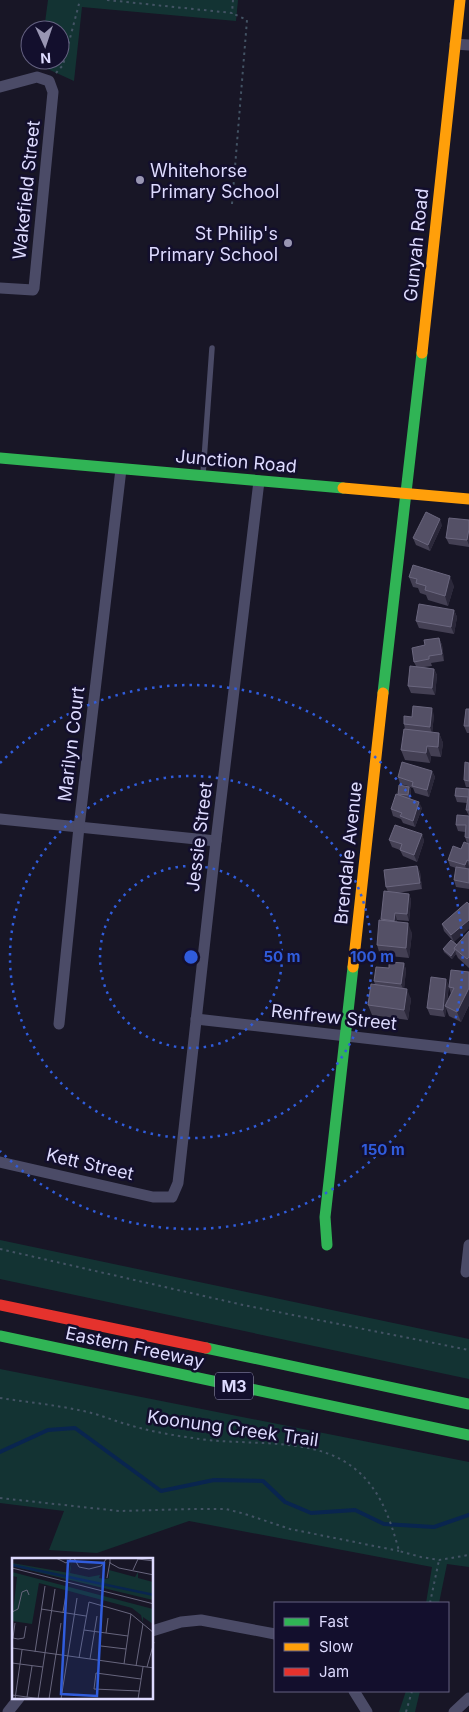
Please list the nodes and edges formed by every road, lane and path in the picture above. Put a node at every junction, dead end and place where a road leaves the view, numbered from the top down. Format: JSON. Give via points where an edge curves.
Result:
{"nodes":[{"id":1,"x":80,"y":0,"type":"edge"},
{"id":2,"x":107,"y":0,"type":"edge"},
{"id":3,"x":233,"y":0,"type":"edge"},
{"id":4,"x":460,"y":0,"type":"edge"},
{"id":5,"x":232,"y":13,"type":"junction"},
{"id":6,"x":455,"y":44,"type":"junction"},
{"id":7,"x":469,"y":45,"type":"edge"},
{"id":8,"x":49,"y":81,"type":"junction"},
{"id":9,"x":0,"y":87,"type":"edge"},
{"id":10,"x":232,"y":204,"type":"dead end"},
{"id":11,"x":0,"y":288,"type":"edge"},
{"id":12,"x":212,"y":348,"type":"dead end"},
{"id":13,"x":0,"y":458,"type":"edge"},
{"id":14,"x":121,"y":469,"type":"junction"},
{"id":15,"x":202,"y":476,"type":"junction"},
{"id":16,"x":258,"y":481,"type":"junction"},
{"id":17,"x":406,"y":494,"type":"junction"},
{"id":18,"x":469,"y":499,"type":"edge"},
{"id":19,"x":0,"y":819,"type":"edge"},
{"id":20,"x":79,"y":827,"type":"junction"},
{"id":21,"x":216,"y":841,"type":"junction"},
{"id":22,"x":196,"y":1019,"type":"junction"},
{"id":23,"x":59,"y":1024,"type":"dead end"},
{"id":24,"x":345,"y":1036,"type":"junction"},
{"id":25,"x":469,"y":1050,"type":"edge"},
{"id":26,"x":0,"y":1162,"type":"edge"},
{"id":27,"x":172,"y":1197,"type":"joint"},
{"id":28,"x":469,"y":1245,"type":"edge"},
{"id":29,"x":327,"y":1246,"type":"dead end"},
{"id":30,"x":0,"y":1249,"type":"edge"},
{"id":31,"x":466,"y":1272,"type":"dead end"},
{"id":32,"x":0,"y":1305,"type":"edge"},
{"id":33,"x":0,"y":1336,"type":"edge"},
{"id":34,"x":469,"y":1350,"type":"edge"},
{"id":35,"x":0,"y":1398,"type":"edge"},
{"id":36,"x":469,"y":1404,"type":"edge"},
{"id":37,"x":469,"y":1435,"type":"edge"},
{"id":38,"x":0,"y":1498,"type":"edge"},
{"id":39,"x":399,"y":1551,"type":"junction"},
{"id":40,"x":469,"y":1555,"type":"edge"},
{"id":41,"x":439,"y":1560,"type":"junction"},
{"id":42,"x":430,"y":1602,"type":"edge"},
{"id":43,"x":154,"y":1630,"type":"edge"},
{"id":44,"x":274,"y":1634,"type":"edge"},
{"id":45,"x":355,"y":1692,"type":"edge"},
{"id":46,"x":412,"y":1692,"type":"edge"},
{"id":47,"x":469,"y":1698,"type":"edge"},
{"id":48,"x":17,"y":1700,"type":"edge"},
{"id":49,"x":8,"y":1712,"type":"edge"},
{"id":50,"x":367,"y":1712,"type":"edge"},
{"id":51,"x":406,"y":1712,"type":"edge"},
{"id":52,"x":454,"y":1712,"type":"edge"}],
"edges":[{"from":1,"to":8,"type":"path","via":[[63,65]]},
{"from":2,"to":5,"type":"path"},
{"from":3,"to":5,"type":"path"},
{"from":4,"to":6,"type":"main road","name":"Gunyah Road"},
{"from":5,"to":10,"type":"path","via":[[246,20]]},
{"from":6,"to":7,"type":"street"},
{"from":6,"to":17,"type":"main road","name":"Gunyah Road"},
{"from":8,"to":9,"type":"street","via":[[37,77]]},
{"from":8,"to":11,"type":"street","name":"Wakefield Street","via":[[53,92],[33,290]]},
{"from":12,"to":15,"type":"lane"},
{"from":13,"to":14,"type":"main road","name":"Junction Road"},
{"from":14,"to":15,"type":"main road","name":"Junction Road"},
{"from":14,"to":20,"type":"street","name":"Marilyn Court"},
{"from":15,"to":16,"type":"main road","name":"Junction Road"},
{"from":16,"to":17,"type":"main road","name":"Junction Road"},
{"from":16,"to":21,"type":"street","name":"Jessie Street"},
{"from":17,"to":18,"type":"main road","name":"Junction Road"},
{"from":17,"to":24,"type":"main road","name":"Brendale Avenue"},
{"from":19,"to":20,"type":"street"},
{"from":20,"to":21,"type":"street"},
{"from":20,"to":23,"type":"street","name":"Marilyn Court"},
{"from":21,"to":22,"type":"street","name":"Jessie Street"},
{"from":22,"to":24,"type":"street","name":"Renfrew Street"},
{"from":22,"to":27,"type":"street","name":"Jessie Street","via":[[178,1183]]},
{"from":24,"to":25,"type":"street","name":"Renfrew Street"},
{"from":24,"to":29,"type":"main road","name":"Brendale Avenue","via":[[325,1217]]},
{"from":26,"to":27,"type":"street","name":"Kett Street","via":[[153,1197]]},
{"from":28,"to":31,"type":"street"},
{"from":30,"to":34,"type":"path","via":[[243,1305]]},
{"from":32,"to":36,"type":"main road","name":"Eastern Freeway","number":"M3"},
{"from":33,"to":37,"type":"main road","name":"Eastern Freeway","number":"M3"},
{"from":35,"to":39,"type":"path","name":"Koonung Creek Trail","via":[[82,1410],[126,1424],[194,1438],[277,1443],[342,1460],[366,1477],[384,1505]]},
{"from":38,"to":39,"type":"path","via":[[119,1512],[194,1508],[226,1510],[290,1529]]},
{"from":39,"to":41,"type":"path"},
{"from":40,"to":41,"type":"path"},
{"from":41,"to":42,"type":"path"},
{"from":43,"to":44,"type":"street","via":[[200,1620]]},
{"from":45,"to":50,"type":"street"},
{"from":46,"to":51,"type":"path"},
{"from":47,"to":52,"type":"street"},
{"from":48,"to":49,"type":"street"}]}
